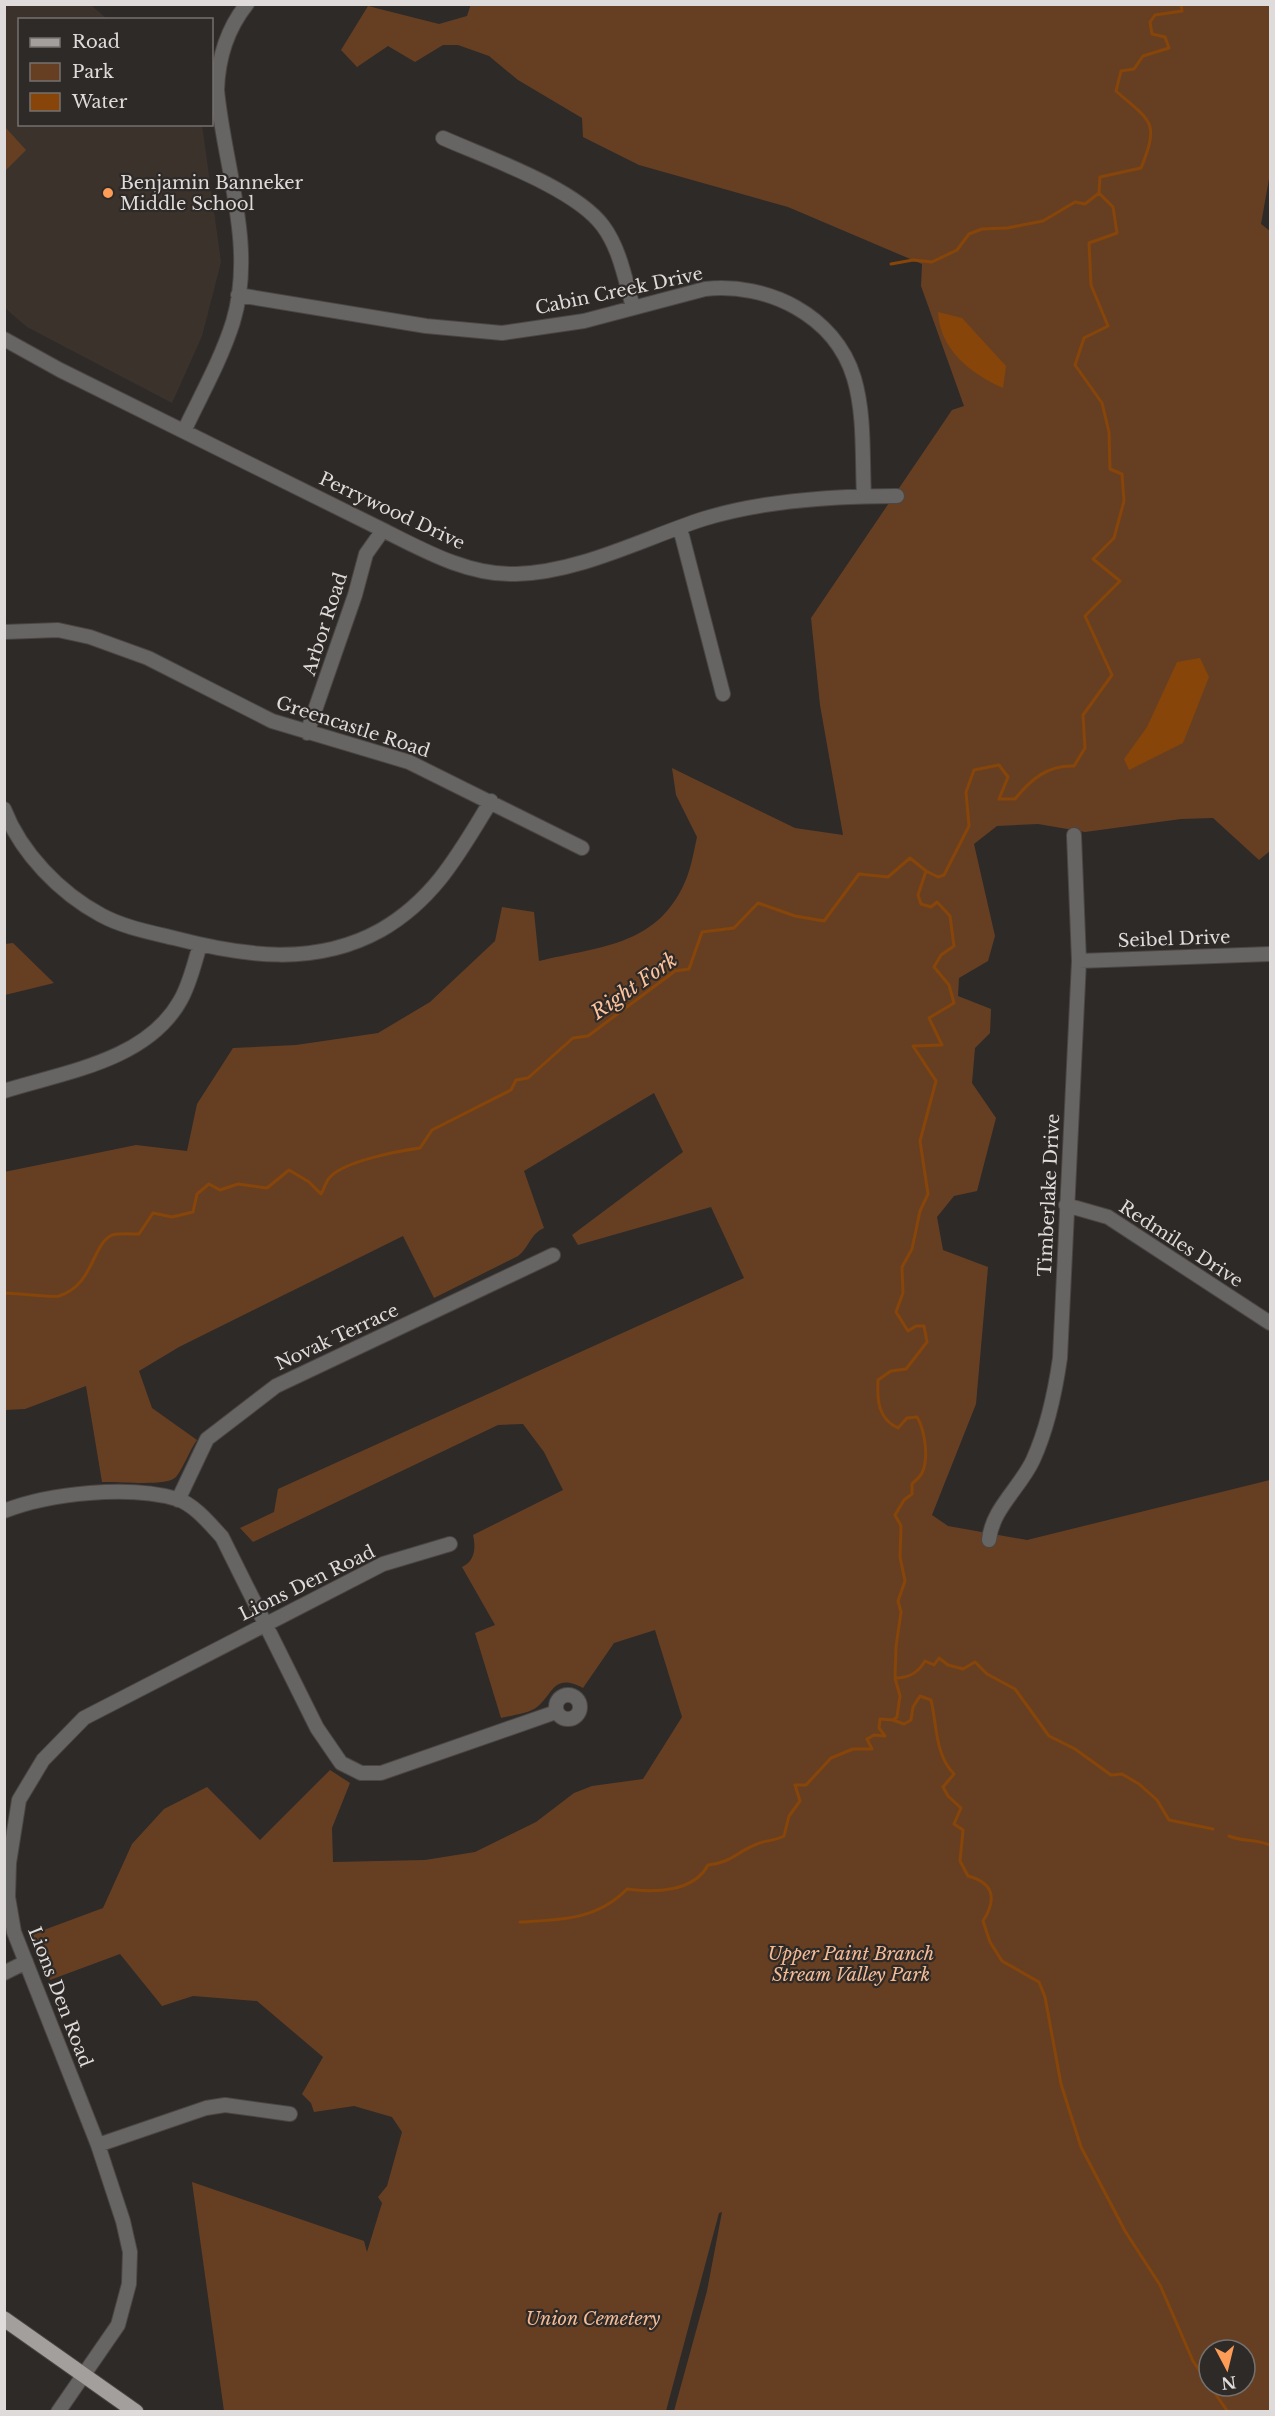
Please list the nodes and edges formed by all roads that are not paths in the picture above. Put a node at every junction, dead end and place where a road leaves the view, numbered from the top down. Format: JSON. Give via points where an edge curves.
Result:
{"nodes":[{"id":1,"x":248,"y":4,"type":"edge"},
{"id":2,"x":443,"y":138,"type":"dead end"},
{"id":3,"x":238,"y":295,"type":"junction"},
{"id":4,"x":633,"y":307,"type":"junction"},
{"id":5,"x":4,"y":339,"type":"edge"},
{"id":6,"x":184,"y":430,"type":"junction"},
{"id":7,"x":864,"y":496,"type":"junction"},
{"id":8,"x":897,"y":496,"type":"dead end"},
{"id":9,"x":680,"y":528,"type":"junction"},
{"id":10,"x":383,"y":530,"type":"junction"},
{"id":11,"x":4,"y":632,"type":"edge"},
{"id":12,"x":723,"y":694,"type":"dead end"},
{"id":13,"x":307,"y":733,"type":"junction"},
{"id":14,"x":491,"y":801,"type":"junction"},
{"id":15,"x":4,"y":809,"type":"edge"},
{"id":16,"x":1074,"y":835,"type":"dead end"},
{"id":17,"x":582,"y":848,"type":"dead end"},
{"id":18,"x":200,"y":945,"type":"junction"},
{"id":19,"x":1270,"y":954,"type":"edge"},
{"id":20,"x":1079,"y":961,"type":"junction"},
{"id":21,"x":4,"y":1091,"type":"edge"},
{"id":22,"x":1066,"y":1205,"type":"junction"},
{"id":23,"x":553,"y":1256,"type":"dead end"},
{"id":24,"x":1270,"y":1323,"type":"edge"},
{"id":25,"x":178,"y":1500,"type":"junction"},
{"id":26,"x":4,"y":1511,"type":"edge"},
{"id":27,"x":989,"y":1540,"type":"dead end"},
{"id":28,"x":450,"y":1544,"type":"dead end"},
{"id":29,"x":266,"y":1623,"type":"junction"},
{"id":30,"x":556,"y":1712,"type":"dead end"},
{"id":31,"x":26,"y":1962,"type":"junction"},
{"id":32,"x":4,"y":1973,"type":"edge"},
{"id":33,"x":290,"y":2114,"type":"dead end"},
{"id":34,"x":98,"y":2145,"type":"junction"},
{"id":35,"x":4,"y":2319,"type":"edge"},
{"id":36,"x":82,"y":2375,"type":"junction"},
{"id":37,"x":58,"y":2412,"type":"edge"},
{"id":38,"x":136,"y":2412,"type":"edge"}],
"edges":[{"from":1,"to":3,"type":"street","via":[[225,41],[217,90],[240,232]]},
{"from":2,"to":4,"type":"street","via":[[568,195],[589,210],[618,254]]},
{"from":3,"to":4,"type":"street","name":"Cabin Creek Drive","via":[[426,326],[502,333],[584,321]]},
{"from":3,"to":6,"type":"street","via":[[223,350]]},
{"from":4,"to":7,"type":"street","name":"Cabin Creek Drive","via":[[724,287],[763,292],[798,308],[831,335],[854,379],[860,407]]},
{"from":5,"to":6,"type":"street","name":"Perrywood Drive"},
{"from":6,"to":10,"type":"street","name":"Perrywood Drive"},
{"from":7,"to":8,"type":"street","name":"Perrywood Drive"},
{"from":7,"to":9,"type":"street","name":"Perrywood Drive","via":[[760,505]]},
{"from":9,"to":10,"type":"street","name":"Perrywood Drive","via":[[566,567],[516,574],[488,572],[436,556]]},
{"from":9,"to":12,"type":"street"},
{"from":10,"to":13,"type":"street","name":"Arbor Road","via":[[366,554]]},
{"from":11,"to":13,"type":"street","name":"Greencastle Road","via":[[58,630],[90,637],[148,658],[272,721]]},
{"from":13,"to":14,"type":"street","name":"Greencastle Road","via":[[409,762]]},
{"from":14,"to":17,"type":"street","name":"Greencastle Road"},
{"from":14,"to":18,"type":"street","via":[[448,873],[415,906],[381,929],[354,942],[317,952],[238,954]]},
{"from":15,"to":18,"type":"street","via":[[25,847],[76,899],[139,930]]},
{"from":16,"to":20,"type":"street","name":"Timberlake Drive"},
{"from":18,"to":21,"type":"street","via":[[179,1002],[152,1035],[121,1054]]},
{"from":19,"to":20,"type":"street","name":"Seibel Drive"},
{"from":20,"to":22,"type":"street","name":"Timberlake Drive"},
{"from":22,"to":24,"type":"street","name":"Redmiles Drive","via":[[1108,1217]]},
{"from":22,"to":27,"type":"street","name":"Timberlake Drive","via":[[1060,1358],[1050,1417],[1032,1462],[991,1524]]},
{"from":23,"to":25,"type":"street","name":"Novak Terrace","via":[[276,1386],[207,1439]]},
{"from":25,"to":26,"type":"street","via":[[115,1492],[20,1505]]},
{"from":25,"to":29,"type":"street","via":[[203,1517],[222,1537]]},
{"from":28,"to":29,"type":"street","name":"Lions Den Road","via":[[383,1564]]},
{"from":29,"to":30,"type":"street","via":[[317,1728],[341,1763],[361,1773],[381,1773]]},
{"from":29,"to":31,"type":"street","name":"Lions Den Road","via":[[84,1718],[43,1760],[19,1800],[9,1863],[8,1897]]},
{"from":31,"to":32,"type":"street"},
{"from":31,"to":34,"type":"street","name":"Lions Den Road"},
{"from":33,"to":34,"type":"street","via":[[225,2105],[206,2108]]},
{"from":34,"to":36,"type":"street","name":"Lions Den Road","via":[[130,2252],[129,2284],[118,2325]]},
{"from":35,"to":36,"type":"main road"},
{"from":36,"to":37,"type":"street","name":"Lions Den Road"},
{"from":36,"to":38,"type":"main road"}]}
